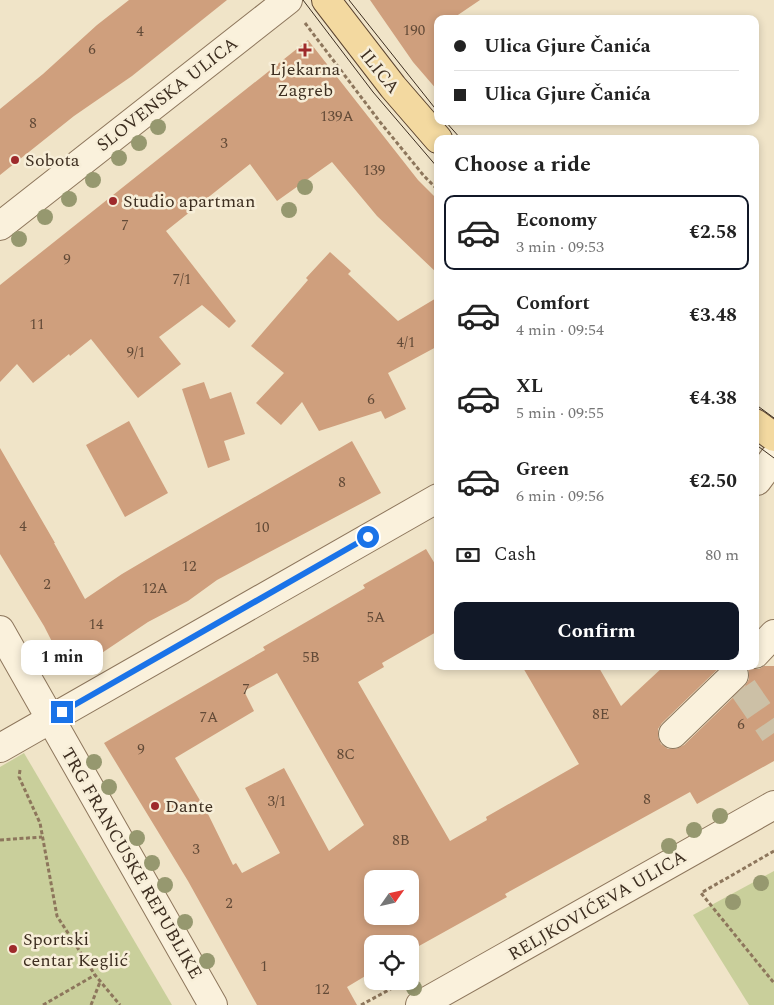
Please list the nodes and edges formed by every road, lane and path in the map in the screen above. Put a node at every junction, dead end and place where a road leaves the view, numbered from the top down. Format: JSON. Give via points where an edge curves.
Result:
{"nodes":[{"id":1,"x":288,"y":0,"type":"edge"},
{"id":2,"x":326,"y":0,"type":"edge"},
{"id":3,"x":435,"y":135,"type":"edge"},
{"id":4,"x":0,"y":226,"type":"edge"},
{"id":5,"x":759,"y":427,"type":"edge"},
{"id":6,"x":774,"y":437,"type":"edge"},
{"id":7,"x":774,"y":458,"type":"edge"},
{"id":8,"x":759,"y":477,"type":"edge"},
{"id":9,"x":434,"y":500,"type":"edge"},
{"id":10,"x":0,"y":630,"type":"edge"},
{"id":11,"x":774,"y":634,"type":"edge"},
{"id":12,"x":759,"y":650,"type":"edge"},
{"id":13,"x":740,"y":676,"type":"edge"},
{"id":14,"x":50,"y":719,"type":"junction"},
{"id":15,"x":673,"y":734,"type":"dead end"},
{"id":16,"x":0,"y":748,"type":"edge"},
{"id":17,"x":20,"y":769,"type":"dead end"},
{"id":18,"x":774,"y":805,"type":"edge"},
{"id":19,"x":42,"y":837,"type":"junction"},
{"id":20,"x":0,"y":840,"type":"edge"},
{"id":21,"x":774,"y":851,"type":"edge"},
{"id":22,"x":94,"y":975,"type":"junction"},
{"id":23,"x":100,"y":982,"type":"junction"},
{"id":24,"x":774,"y":983,"type":"edge"},
{"id":25,"x":388,"y":990,"type":"edge"},
{"id":26,"x":43,"y":1005,"type":"edge"},
{"id":27,"x":91,"y":1005,"type":"edge"},
{"id":28,"x":120,"y":1005,"type":"edge"},
{"id":29,"x":213,"y":1005,"type":"edge"},
{"id":30,"x":361,"y":1005,"type":"edge"},
{"id":31,"x":420,"y":1005,"type":"edge"}],
"edges":[{"from":1,"to":4,"type":"street","name":"SLOVENSKA ULICA"},
{"from":2,"to":3,"type":"main road","name":"ILICA"},
{"from":5,"to":6,"type":"main road"},
{"from":7,"to":8,"type":"street"},
{"from":9,"to":14,"type":"street"},
{"from":10,"to":14,"type":"street","name":"TRG FRANCUSKE REPUBLIKE"},
{"from":11,"to":12,"type":"street"},
{"from":13,"to":15,"type":"street"},
{"from":14,"to":16,"type":"street"},
{"from":14,"to":29,"type":"street","name":"TRG FRANCUSKE REPUBLIKE"},
{"from":17,"to":19,"type":"path","via":[[19,777],[40,823]]},
{"from":18,"to":31,"type":"street","name":"RELJKOVIĆEVA ULICA"},
{"from":19,"to":20,"type":"path"},
{"from":19,"to":22,"type":"path","via":[[57,916]]},
{"from":21,"to":24,"type":"path","via":[[701,893]]},
{"from":22,"to":23,"type":"path"},
{"from":22,"to":26,"type":"path"},
{"from":23,"to":27,"type":"path"},
{"from":23,"to":28,"type":"path"},
{"from":25,"to":30,"type":"path"}]}
